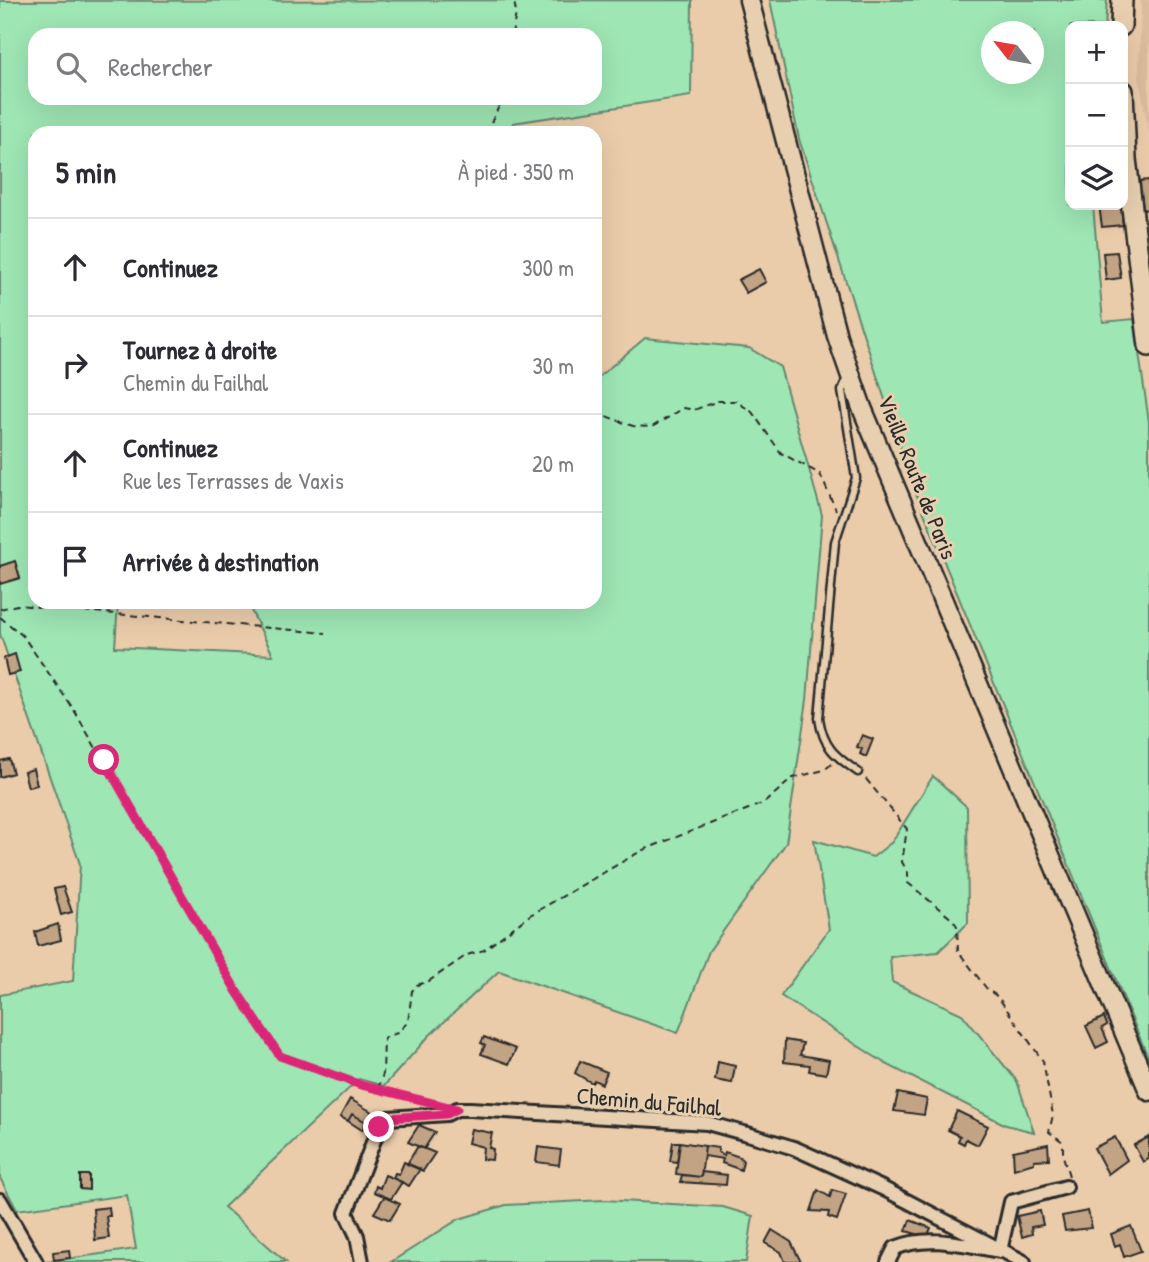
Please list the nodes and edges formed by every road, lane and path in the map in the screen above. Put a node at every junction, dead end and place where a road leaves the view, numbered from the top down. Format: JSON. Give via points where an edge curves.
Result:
{"nodes":[{"id":1,"x":514,"y":0,"type":"edge"},
{"id":2,"x":749,"y":0,"type":"edge"},
{"id":3,"x":1122,"y":0,"type":"edge"},
{"id":4,"x":1121,"y":21,"type":"edge"},
{"id":5,"x":513,"y":28,"type":"edge"},
{"id":6,"x":500,"y":105,"type":"edge"},
{"id":7,"x":489,"y":126,"type":"edge"},
{"id":8,"x":1125,"y":147,"type":"edge"},
{"id":9,"x":1149,"y":346,"type":"edge"},
{"id":10,"x":849,"y":370,"type":"junction"},
{"id":11,"x":602,"y":415,"type":"edge"},
{"id":12,"x":840,"y":519,"type":"junction"},
{"id":13,"x":28,"y":606,"type":"edge"},
{"id":14,"x":0,"y":608,"type":"edge"},
{"id":15,"x":60,"y":609,"type":"edge"},
{"id":16,"x":0,"y":617,"type":"edge"},
{"id":17,"x":326,"y":634,"type":"dead end"},
{"id":18,"x":839,"y":758,"type":"junction"},
{"id":19,"x":858,"y":772,"type":"joint"},
{"id":20,"x":378,"y":1090,"type":"junction"},
{"id":21,"x":1149,"y":1091,"type":"edge"},
{"id":22,"x":457,"y":1109,"type":"junction"},
{"id":23,"x":1066,"y":1187,"type":"joint"},
{"id":24,"x":0,"y":1200,"type":"edge"},
{"id":25,"x":1000,"y":1251,"type":"junction"},
{"id":26,"x":36,"y":1262,"type":"edge"},
{"id":27,"x":362,"y":1262,"type":"edge"},
{"id":28,"x":888,"y":1262,"type":"edge"},
{"id":29,"x":1024,"y":1262,"type":"edge"}],
"edges":[{"from":1,"to":5,"type":"path"},
{"from":2,"to":10,"type":"street","name":"Vieille Route de Paris"},
{"from":3,"to":4,"type":"main road"},
{"from":6,"to":7,"type":"path"},
{"from":8,"to":9,"type":"main road"},
{"from":10,"to":12,"type":"lane","via":[[842,391],[856,478]]},
{"from":10,"to":21,"type":"street","name":"Vieille Route de Paris"},
{"from":11,"to":12,"type":"path","via":[[633,426],[652,427],[684,408],[736,401],[752,412],[781,453],[820,474]]},
{"from":12,"to":18,"type":"lane","via":[[819,718],[824,744]]},
{"from":13,"to":14,"type":"path"},
{"from":15,"to":17,"type":"path"},
{"from":16,"to":20,"type":"path","via":[[23,636],[74,710],[265,1039],[280,1056]]},
{"from":18,"to":19,"type":"lane"},
{"from":18,"to":20,"type":"path","via":[[824,770],[793,778],[764,803],[643,850],[530,915],[484,950],[417,985],[412,991],[410,1019],[397,1033],[384,1038]]},
{"from":19,"to":23,"type":"path","via":[[907,829],[902,862],[908,883],[953,920],[958,951],[998,997],[1043,1061],[1053,1115],[1049,1132],[1063,1142],[1069,1176]]},
{"from":20,"to":22,"type":"path"},
{"from":22,"to":25,"type":"street","name":"Chemin du Failhal","via":[[707,1123],[794,1148],[960,1226]]},
{"from":22,"to":27,"type":"street","name":"Chemin du Failhal","via":[[447,1114],[388,1118],[379,1127],[346,1213]]},
{"from":23,"to":25,"type":"street","via":[[1011,1202]]},
{"from":24,"to":26,"type":"street"},
{"from":25,"to":28,"type":"street","via":[[912,1241],[895,1248]]},
{"from":25,"to":29,"type":"street","name":"Chemin du Failhal"}]}
